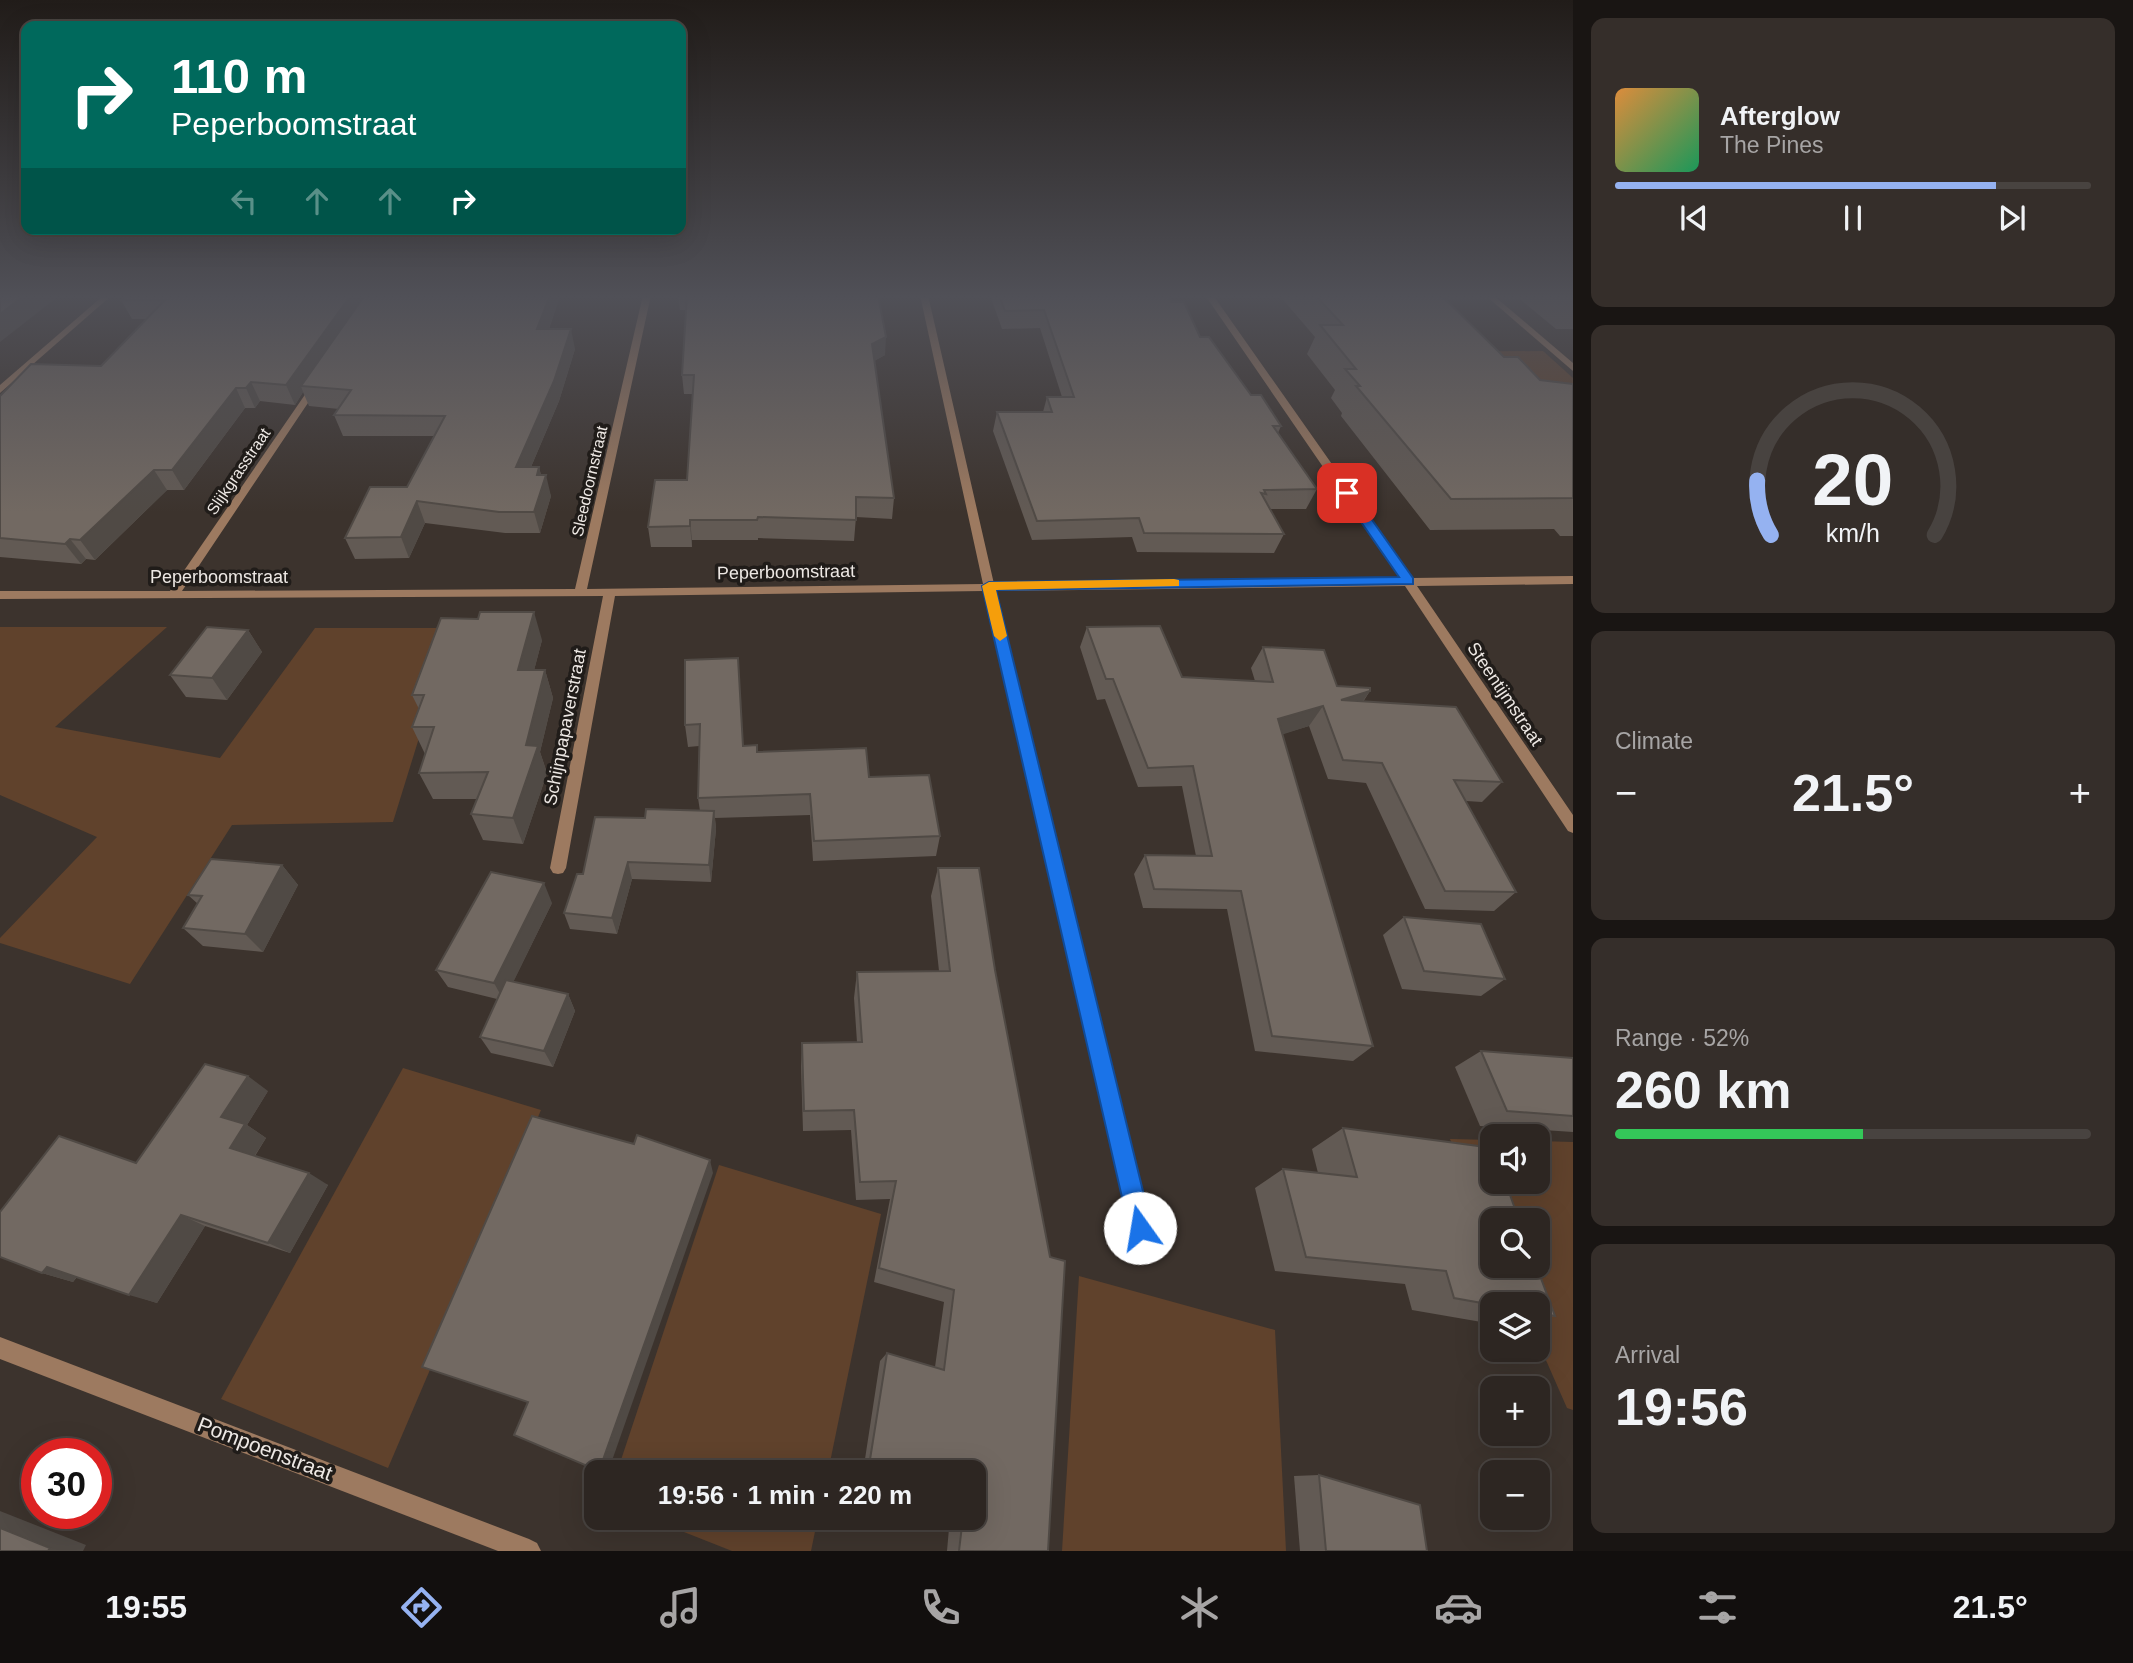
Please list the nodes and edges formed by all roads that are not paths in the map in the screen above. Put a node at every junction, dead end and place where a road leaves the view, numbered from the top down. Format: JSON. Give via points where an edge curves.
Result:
{"nodes":[{"id":1,"x":26,"y":367,"type":"edge"},
{"id":2,"x":631,"y":367,"type":"edge"},
{"id":3,"x":940,"y":367,"type":"edge"},
{"id":4,"x":1259,"y":367,"type":"edge"},
{"id":5,"x":322,"y":376,"type":"edge"},
{"id":6,"x":0,"y":390,"type":"edge"},
{"id":7,"x":1573,"y":580,"type":"edge"},
{"id":8,"x":1408,"y":581,"type":"junction"},
{"id":9,"x":989,"y":586,"type":"junction"},
{"id":10,"x":610,"y":592,"type":"junction"},
{"id":11,"x":580,"y":593,"type":"junction"},
{"id":12,"x":0,"y":595,"type":"edge"},
{"id":13,"x":173,"y":595,"type":"junction"},
{"id":14,"x":1573,"y":827,"type":"edge"},
{"id":15,"x":558,"y":869,"type":"dead end"},
{"id":16,"x":1140,"y":1228,"type":"dead end"},
{"id":17,"x":0,"y":1348,"type":"edge"},
{"id":18,"x":529,"y":1551,"type":"edge"}],
"edges":[{"from":1,"to":6,"type":"street"},
{"from":2,"to":11,"type":"street","name":"Sleedoornstraat"},
{"from":3,"to":9,"type":"street"},
{"from":4,"to":8,"type":"street","name":"Steentijmstraat"},
{"from":5,"to":13,"type":"street","name":"Slijkgrasstraat"},
{"from":7,"to":8,"type":"street","name":"Peperboomstraat"},
{"from":8,"to":9,"type":"street","name":"Peperboomstraat"},
{"from":8,"to":14,"type":"street","name":"Steentijmstraat"},
{"from":9,"to":10,"type":"street","name":"Peperboomstraat"},
{"from":9,"to":16,"type":"street"},
{"from":10,"to":11,"type":"street","name":"Peperboomstraat"},
{"from":10,"to":15,"type":"street","name":"Schijnpapaverstraat"},
{"from":11,"to":13,"type":"street","name":"Peperboomstraat"},
{"from":12,"to":13,"type":"street","name":"Peperboomstraat"},
{"from":17,"to":18,"type":"street","name":"Pompoenstraat"}]}
